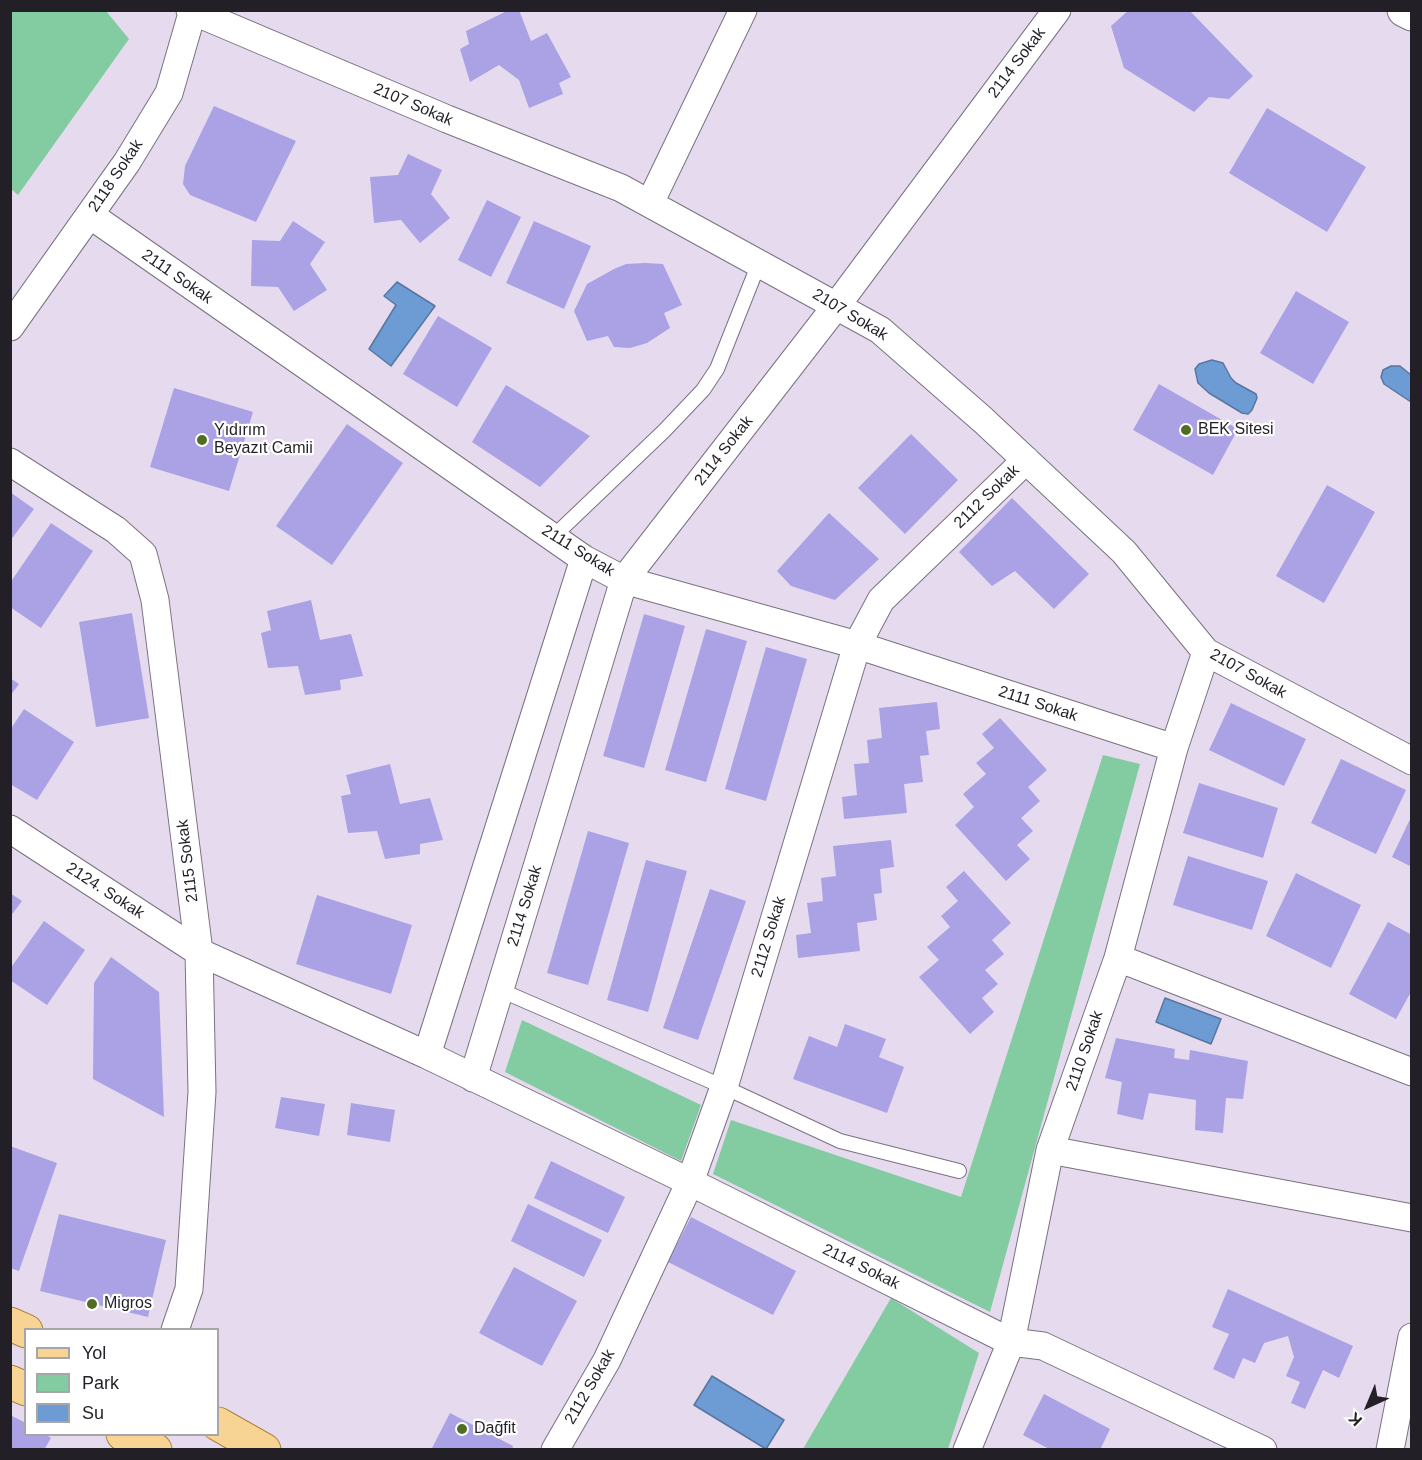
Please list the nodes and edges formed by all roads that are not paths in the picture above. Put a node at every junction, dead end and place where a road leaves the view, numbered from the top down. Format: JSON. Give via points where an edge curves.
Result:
{"nodes":[{"id":1,"x":743,"y":10,"type":"edge"},
{"id":2,"x":1057,"y":10,"type":"edge"},
{"id":3,"x":1404,"y":10,"type":"edge"},
{"id":4,"x":192,"y":11,"type":"edge"},
{"id":5,"x":1412,"y":14,"type":"edge"},
{"id":6,"x":650,"y":203,"type":"junction"},
{"id":7,"x":90,"y":215,"type":"junction"},
{"id":8,"x":759,"y":263,"type":"junction"},
{"id":9,"x":837,"y":305,"type":"junction"},
{"id":10,"x":10,"y":327,"type":"edge"},
{"id":11,"x":1026,"y":460,"type":"junction"},
{"id":12,"x":10,"y":462,"type":"edge"},
{"id":13,"x":554,"y":536,"type":"junction"},
{"id":14,"x":584,"y":559,"type":"junction"},
{"id":15,"x":624,"y":580,"type":"junction"},
{"id":16,"x":857,"y":645,"type":"junction"},
{"id":17,"x":1206,"y":652,"type":"junction"},
{"id":18,"x":1174,"y":748,"type":"junction"},
{"id":19,"x":1412,"y":761,"type":"edge"},
{"id":20,"x":10,"y":829,"type":"edge"},
{"id":21,"x":199,"y":952,"type":"junction"},
{"id":22,"x":1118,"y":958,"type":"junction"},
{"id":23,"x":500,"y":990,"type":"junction"},
{"id":24,"x":427,"y":1055,"type":"junction"},
{"id":25,"x":1412,"y":1072,"type":"edge"},
{"id":26,"x":473,"y":1078,"type":"junction"},
{"id":27,"x":724,"y":1087,"type":"junction"},
{"id":28,"x":1050,"y":1150,"type":"junction"},
{"id":29,"x":959,"y":1171,"type":"dead end"},
{"id":30,"x":690,"y":1182,"type":"junction"},
{"id":31,"x":1412,"y":1218,"type":"edge"},
{"id":32,"x":10,"y":1324,"type":"edge"},
{"id":33,"x":176,"y":1328,"type":"edge"},
{"id":34,"x":24,"y":1330,"type":"edge"},
{"id":35,"x":1412,"y":1336,"type":"edge"},
{"id":36,"x":1011,"y":1342,"type":"junction"},
{"id":37,"x":10,"y":1382,"type":"edge"},
{"id":38,"x":24,"y":1388,"type":"edge"},
{"id":39,"x":219,"y":1425,"type":"edge"},
{"id":40,"x":127,"y":1436,"type":"edge"},
{"id":41,"x":155,"y":1449,"type":"edge"},
{"id":42,"x":264,"y":1449,"type":"edge"},
{"id":43,"x":555,"y":1449,"type":"edge"},
{"id":44,"x":967,"y":1449,"type":"edge"},
{"id":45,"x":1263,"y":1449,"type":"edge"},
{"id":46,"x":1390,"y":1449,"type":"edge"}],
"edges":[{"from":1,"to":6,"type":"street"},
{"from":2,"to":9,"type":"street","name":"2114 Sokak"},
{"from":3,"to":5,"type":"street"},
{"from":4,"to":6,"type":"street","name":"2107 Sokak"},
{"from":4,"to":7,"type":"street","name":"2118 Sokak","via":[[169,93]]},
{"from":6,"to":8,"type":"street","name":"2107 Sokak"},
{"from":7,"to":10,"type":"street","name":"2118 Sokak"},
{"from":7,"to":13,"type":"street","name":"2111 Sokak"},
{"from":8,"to":9,"type":"street","name":"2107 Sokak"},
{"from":8,"to":13,"type":"lane","via":[[717,369],[703,390]]},
{"from":9,"to":11,"type":"street","name":"2107 Sokak","via":[[880,330]]},
{"from":9,"to":15,"type":"street","name":"2114 Sokak"},
{"from":11,"to":16,"type":"street","name":"2112 Sokak","via":[[881,600]]},
{"from":11,"to":17,"type":"street","name":"2107 Sokak","via":[[1124,552]]},
{"from":12,"to":21,"type":"street","name":"2115 Sokak","via":[[116,530],[143,554],[155,600]]},
{"from":13,"to":14,"type":"street","name":"2111 Sokak"},
{"from":14,"to":15,"type":"street","name":"2111 Sokak"},
{"from":14,"to":24,"type":"street"},
{"from":15,"to":16,"type":"street","name":"2111 Sokak"},
{"from":15,"to":23,"type":"street","name":"2114 Sokak"},
{"from":16,"to":18,"type":"street","name":"2111 Sokak"},
{"from":16,"to":27,"type":"street","name":"2112 Sokak"},
{"from":17,"to":18,"type":"street","name":"2110 Sokak"},
{"from":17,"to":19,"type":"street","name":"2107 Sokak"},
{"from":18,"to":22,"type":"street","name":"2110 Sokak"},
{"from":20,"to":21,"type":"street","name":"2124. Sokak"},
{"from":21,"to":24,"type":"street","name":"2124. Sokak"},
{"from":21,"to":33,"type":"street","name":"2115 Sokak","via":[[202,1092],[189,1289]]},
{"from":22,"to":25,"type":"street"},
{"from":22,"to":28,"type":"street","name":"2110 Sokak"},
{"from":23,"to":26,"type":"street","name":"2114 Sokak"},
{"from":23,"to":27,"type":"lane"},
{"from":24,"to":26,"type":"street","name":"2124. Sokak"},
{"from":26,"to":30,"type":"street","name":"2114 Sokak"},
{"from":27,"to":29,"type":"lane","via":[[840,1140]]},
{"from":27,"to":30,"type":"street","name":"2112 Sokak"},
{"from":28,"to":31,"type":"street"},
{"from":28,"to":36,"type":"street","name":"2110 Sokak"},
{"from":30,"to":36,"type":"street","name":"2114 Sokak"},
{"from":30,"to":43,"type":"street","name":"2112 Sokak","via":[[607,1360]]},
{"from":32,"to":34,"type":"main road"},
{"from":35,"to":46,"type":"street"},
{"from":36,"to":44,"type":"street","name":"2110 Sokak"},
{"from":36,"to":45,"type":"street","name":"2114 Sokak","via":[[1043,1346]]},
{"from":37,"to":38,"type":"main road"},
{"from":39,"to":42,"type":"main road"},
{"from":40,"to":41,"type":"main road"}]}
